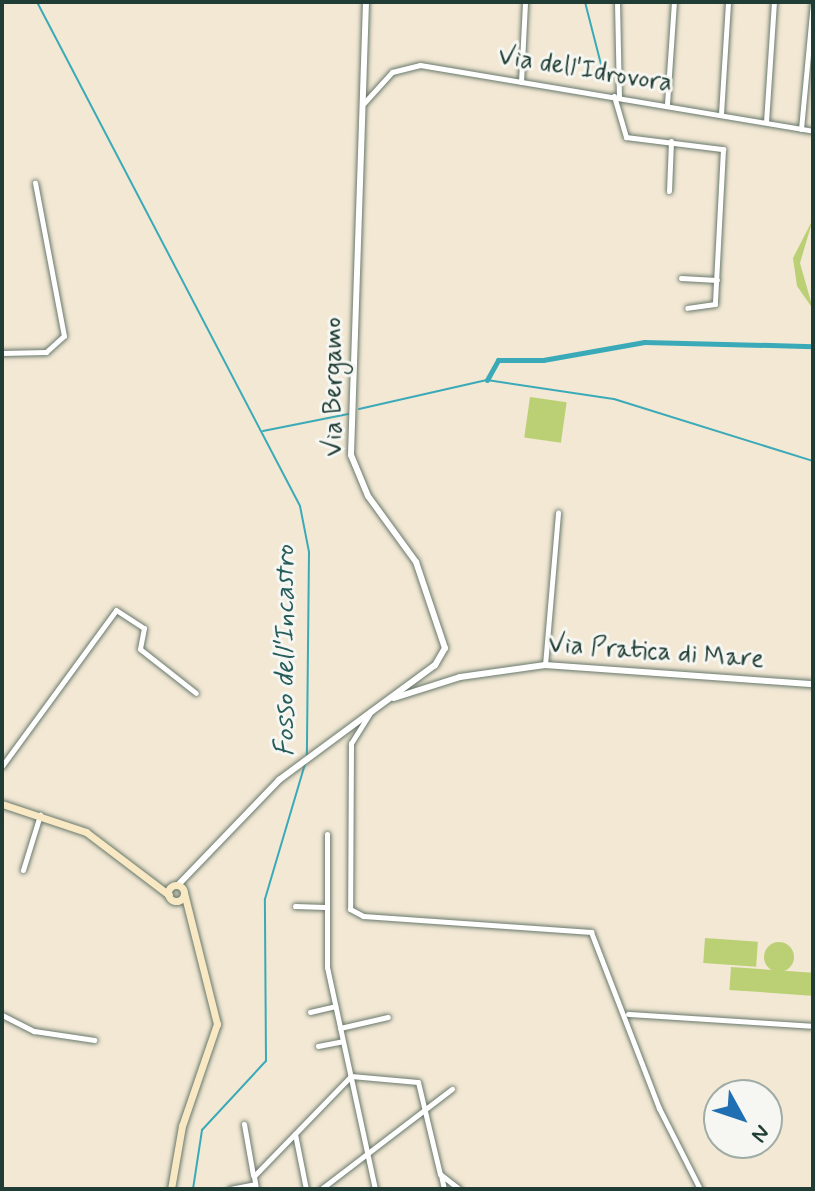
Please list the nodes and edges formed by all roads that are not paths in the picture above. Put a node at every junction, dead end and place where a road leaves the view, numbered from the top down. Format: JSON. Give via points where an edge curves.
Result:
{"nodes":[{"id":1,"x":366,"y":2,"type":"edge"},
{"id":2,"x":525,"y":2,"type":"edge"},
{"id":3,"x":617,"y":2,"type":"edge"},
{"id":4,"x":674,"y":2,"type":"edge"},
{"id":5,"x":728,"y":2,"type":"edge"},
{"id":6,"x":774,"y":2,"type":"edge"},
{"id":7,"x":813,"y":2,"type":"edge"},
{"id":8,"x":521,"y":82,"type":"junction"},
{"id":9,"x":616,"y":96,"type":"junction"},
{"id":10,"x":364,"y":103,"type":"junction"},
{"id":11,"x":667,"y":104,"type":"junction"},
{"id":12,"x":721,"y":114,"type":"junction"},
{"id":13,"x":766,"y":122,"type":"junction"},
{"id":14,"x":801,"y":129,"type":"junction"},
{"id":15,"x":813,"y":131,"type":"edge"},
{"id":16,"x":671,"y":141,"type":"junction"},
{"id":17,"x":35,"y":183,"type":"dead end"},
{"id":18,"x":669,"y":191,"type":"dead end"},
{"id":19,"x":681,"y":278,"type":"dead end"},
{"id":20,"x":717,"y":280,"type":"junction"},
{"id":21,"x":687,"y":308,"type":"dead end"},
{"id":22,"x":2,"y":353,"type":"edge"},
{"id":23,"x":558,"y":513,"type":"dead end"},
{"id":24,"x":545,"y":665,"type":"junction"},
{"id":25,"x":813,"y":684,"type":"edge"},
{"id":26,"x":196,"y":693,"type":"dead end"},
{"id":27,"x":371,"y":712,"type":"junction"},
{"id":28,"x":2,"y":766,"type":"edge"},
{"id":29,"x":2,"y":804,"type":"edge"},
{"id":30,"x":40,"y":814,"type":"junction"},
{"id":31,"x":327,"y":834,"type":"dead end"},
{"id":32,"x":23,"y":870,"type":"dead end"},
{"id":33,"x":160,"y":883,"type":"junction"},
{"id":34,"x":180,"y":889,"type":"junction"},
{"id":35,"x":172,"y":898,"type":"junction"},
{"id":36,"x":295,"y":906,"type":"dead end"},
{"id":37,"x":325,"y":907,"type":"junction"},
{"id":38,"x":186,"y":909,"type":"junction"},
{"id":39,"x":335,"y":1006,"type":"junction"},
{"id":40,"x":310,"y":1012,"type":"dead end"},
{"id":41,"x":628,"y":1014,"type":"junction"},
{"id":42,"x":2,"y":1015,"type":"edge"},
{"id":43,"x":388,"y":1017,"type":"dead end"},
{"id":44,"x":813,"y":1026,"type":"edge"},
{"id":45,"x":340,"y":1028,"type":"junction"},
{"id":46,"x":94,"y":1040,"type":"dead end"},
{"id":47,"x":343,"y":1041,"type":"junction"},
{"id":48,"x":318,"y":1046,"type":"dead end"},
{"id":49,"x":351,"y":1076,"type":"junction"},
{"id":50,"x":452,"y":1089,"type":"dead end"},
{"id":51,"x":426,"y":1110,"type":"junction"},
{"id":52,"x":244,"y":1124,"type":"dead end"},
{"id":53,"x":295,"y":1133,"type":"junction"},
{"id":54,"x":367,"y":1154,"type":"junction"},
{"id":55,"x":440,"y":1174,"type":"junction"},
{"id":56,"x":254,"y":1176,"type":"junction"},
{"id":57,"x":255,"y":1186,"type":"edge"},
{"id":58,"x":171,"y":1189,"type":"edge"},
{"id":59,"x":230,"y":1189,"type":"edge"},
{"id":60,"x":306,"y":1189,"type":"edge"},
{"id":61,"x":321,"y":1189,"type":"edge"},
{"id":62,"x":375,"y":1189,"type":"edge"},
{"id":63,"x":444,"y":1189,"type":"edge"},
{"id":64,"x":459,"y":1189,"type":"edge"},
{"id":65,"x":700,"y":1189,"type":"edge"}],
"edges":[{"from":1,"to":10,"type":"street","name":"Via Bergamo"},
{"from":2,"to":8,"type":"street"},
{"from":3,"to":9,"type":"street"},
{"from":4,"to":11,"type":"street"},
{"from":5,"to":12,"type":"street"},
{"from":6,"to":13,"type":"street"},
{"from":7,"to":14,"type":"street"},
{"from":8,"to":9,"type":"street","name":"Via dell'Idrovora"},
{"from":8,"to":10,"type":"street","name":"Via dell'Idrovora","via":[[409,66],[382,80]]},
{"from":9,"to":11,"type":"street","name":"Via dell'Idrovora"},
{"from":9,"to":16,"type":"street","via":[[625,136]]},
{"from":10,"to":27,"type":"street","name":"Via Bergamo","via":[[351,455],[368,496],[417,565],[445,648],[436,664]]},
{"from":11,"to":12,"type":"street","name":"Via dell'Idrovora"},
{"from":12,"to":13,"type":"street","name":"Via dell'Idrovora"},
{"from":13,"to":14,"type":"street","name":"Via dell'Idrovora"},
{"from":14,"to":15,"type":"street","name":"Via dell'Idrovora"},
{"from":16,"to":18,"type":"street"},
{"from":16,"to":20,"type":"street","via":[[723,149]]},
{"from":17,"to":22,"type":"street","via":[[63,338],[46,352]]},
{"from":19,"to":20,"type":"street"},
{"from":20,"to":21,"type":"street","via":[[713,309]]},
{"from":23,"to":24,"type":"street"},
{"from":24,"to":25,"type":"street","name":"Via Pratica di Mare"},
{"from":24,"to":27,"type":"street","name":"Via Pratica di Mare","via":[[440,682]]},
{"from":26,"to":28,"type":"street","via":[[140,649],[144,628],[116,610]]},
{"from":27,"to":34,"type":"street","name":"Via Pratica di Mare","via":[[294,767]]},
{"from":27,"to":41,"type":"street","via":[[351,743],[352,911],[586,930]]},
{"from":29,"to":30,"type":"main road"},
{"from":30,"to":32,"type":"street"},
{"from":30,"to":33,"type":"main road","via":[[86,832]]},
{"from":31,"to":37,"type":"street"},
{"from":33,"to":34,"type":"main road"},
{"from":33,"to":35,"type":"main road"},
{"from":34,"to":35,"type":"main road"},
{"from":34,"to":35,"type":"main road"},
{"from":34,"to":38,"type":"main road"},
{"from":35,"to":38,"type":"main road"},
{"from":36,"to":37,"type":"street"},
{"from":37,"to":39,"type":"street"},
{"from":38,"to":58,"type":"main road","via":[[206,961],[217,1024],[182,1126]]},
{"from":39,"to":40,"type":"street"},
{"from":39,"to":45,"type":"street"},
{"from":41,"to":44,"type":"street"},
{"from":41,"to":65,"type":"street","via":[[659,1108]]},
{"from":42,"to":46,"type":"street","via":[[34,1031]]},
{"from":43,"to":45,"type":"street"},
{"from":45,"to":47,"type":"street"},
{"from":47,"to":48,"type":"street"},
{"from":47,"to":49,"type":"street"},
{"from":49,"to":51,"type":"street","via":[[414,1079]]},
{"from":49,"to":53,"type":"street"},
{"from":49,"to":54,"type":"street"},
{"from":50,"to":51,"type":"street"},
{"from":51,"to":54,"type":"street"},
{"from":51,"to":55,"type":"street"},
{"from":52,"to":56,"type":"street"},
{"from":53,"to":56,"type":"street"},
{"from":53,"to":60,"type":"street"},
{"from":54,"to":61,"type":"street"},
{"from":54,"to":62,"type":"street"},
{"from":55,"to":63,"type":"street"},
{"from":55,"to":64,"type":"street"},
{"from":56,"to":57,"type":"street"},
{"from":57,"to":59,"type":"street"}]}
